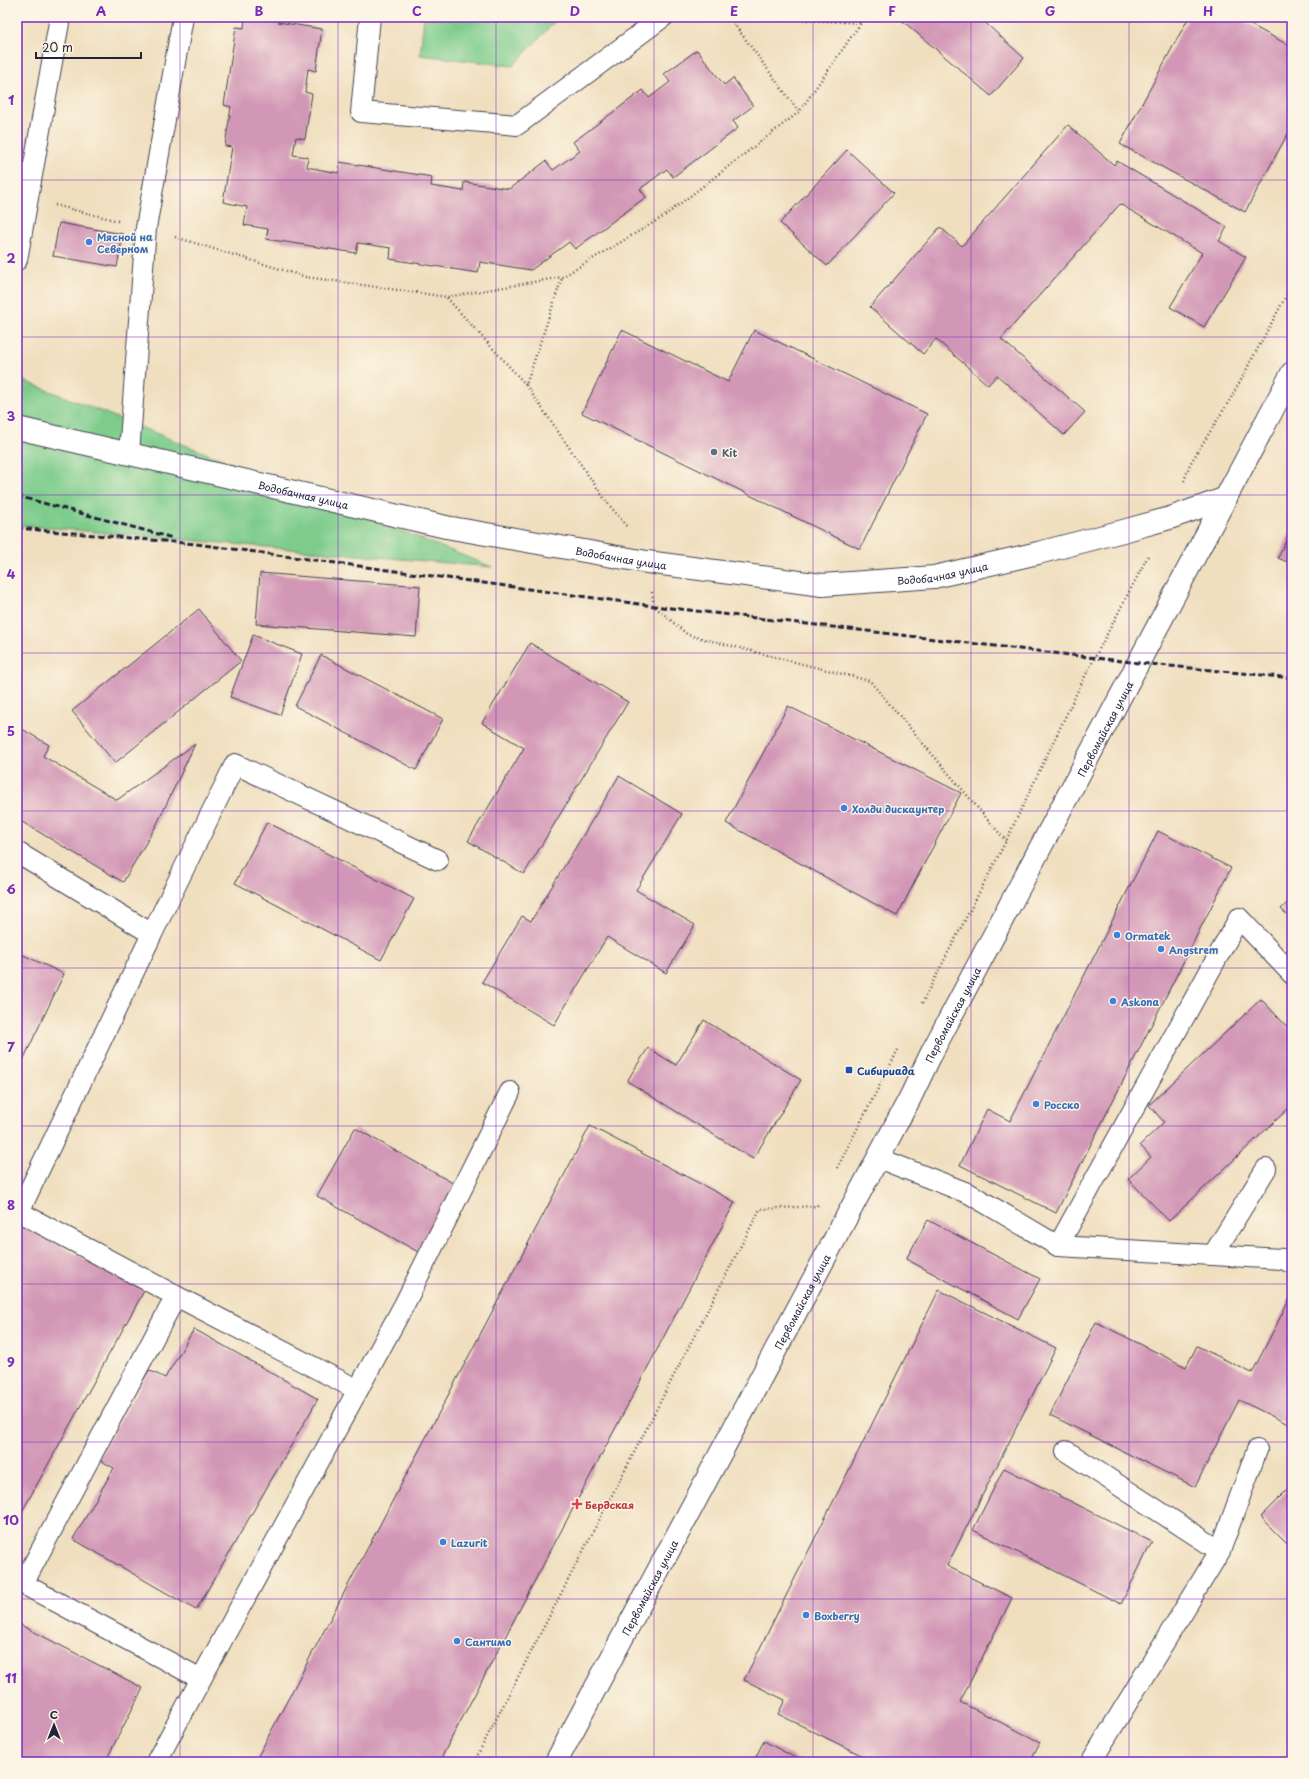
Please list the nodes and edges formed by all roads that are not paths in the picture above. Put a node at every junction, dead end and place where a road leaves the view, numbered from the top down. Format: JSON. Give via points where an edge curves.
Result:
{"nodes":[{"id":1,"x":60,"y":17,"type":"edge"},
{"id":2,"x":182,"y":17,"type":"edge"},
{"id":3,"x":370,"y":17,"type":"edge"},
{"id":4,"x":663,"y":17,"type":"edge"},
{"id":5,"x":17,"y":260,"type":"edge"},
{"id":6,"x":1292,"y":373,"type":"edge"},
{"id":7,"x":17,"y":428,"type":"edge"},
{"id":8,"x":129,"y":454,"type":"junction"},
{"id":9,"x":1226,"y":498,"type":"junction"},
{"id":10,"x":17,"y":852,"type":"edge"},
{"id":11,"x":438,"y":860,"type":"dead end"},
{"id":12,"x":152,"y":934,"type":"junction"},
{"id":13,"x":1292,"y":974,"type":"edge"},
{"id":14,"x":510,"y":1092,"type":"dead end"},
{"id":15,"x":878,"y":1158,"type":"junction"},
{"id":16,"x":1266,"y":1169,"type":"dead end"},
{"id":17,"x":18,"y":1212,"type":"edge"},
{"id":18,"x":1058,"y":1246,"type":"junction"},
{"id":19,"x":1213,"y":1255,"type":"junction"},
{"id":20,"x":1292,"y":1263,"type":"edge"},
{"id":21,"x":176,"y":1296,"type":"junction"},
{"id":22,"x":358,"y":1390,"type":"junction"},
{"id":23,"x":1257,"y":1450,"type":"dead end"},
{"id":24,"x":1066,"y":1451,"type":"dead end"},
{"id":25,"x":1220,"y":1551,"type":"junction"},
{"id":26,"x":201,"y":1679,"type":"junction"},
{"id":27,"x":156,"y":1762,"type":"edge"},
{"id":28,"x":556,"y":1762,"type":"edge"},
{"id":29,"x":1091,"y":1762,"type":"edge"}],
"edges":[{"from":1,"to":5,"type":"lane"},
{"from":2,"to":8,"type":"lane","via":[[146,228]]},
{"from":3,"to":4,"type":"lane","via":[[361,112],[517,125]]},
{"from":6,"to":9,"type":"main road","name":"Первомайская улица"},
{"from":7,"to":8,"type":"main road","name":"Водобачная улица"},
{"from":8,"to":9,"type":"main road","name":"Водобачная улица","via":[[446,527],[647,562],[822,585],[934,578],[1038,554],[1170,518]]},
{"from":9,"to":15,"type":"main road","name":"Первомайская улица"},
{"from":10,"to":12,"type":"lane"},
{"from":11,"to":12,"type":"lane","via":[[235,764]]},
{"from":12,"to":17,"type":"lane"},
{"from":13,"to":18,"type":"lane","via":[[1239,918]]},
{"from":14,"to":22,"type":"lane","via":[[405,1303]]},
{"from":15,"to":18,"type":"lane","via":[[970,1194]]},
{"from":15,"to":28,"type":"main road","name":"Первомайская улица"},
{"from":16,"to":19,"type":"lane"},
{"from":17,"to":21,"type":"lane"},
{"from":18,"to":19,"type":"lane"},
{"from":19,"to":20,"type":"lane"},
{"from":21,"to":22,"type":"lane"},
{"from":21,"to":26,"type":"lane","via":[[23,1584]]},
{"from":22,"to":26,"type":"lane"},
{"from":23,"to":25,"type":"lane"},
{"from":24,"to":25,"type":"lane"},
{"from":25,"to":29,"type":"lane"},
{"from":26,"to":27,"type":"lane"}]}
